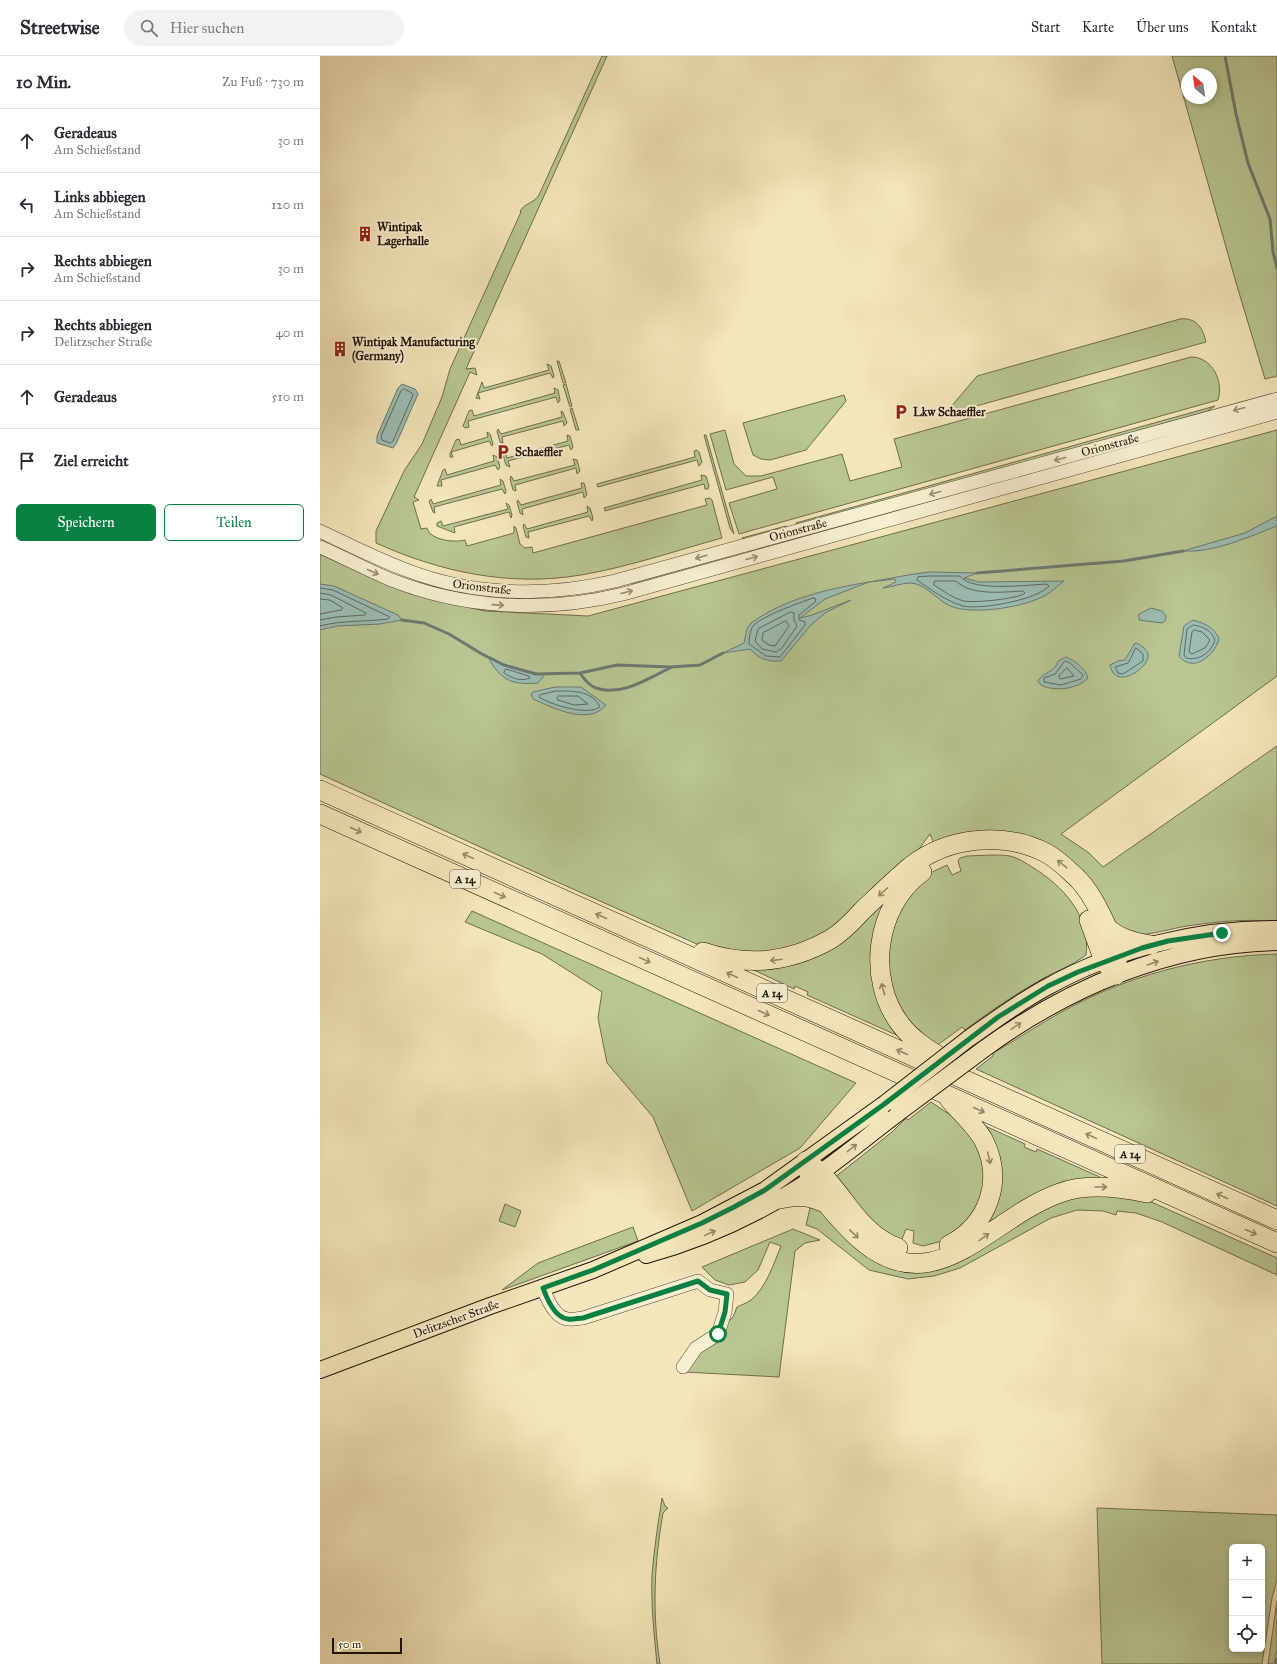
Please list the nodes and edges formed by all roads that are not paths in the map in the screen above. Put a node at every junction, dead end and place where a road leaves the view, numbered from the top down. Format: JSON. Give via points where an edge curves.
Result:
{"nodes":[{"id":1,"x":1277,"y":399,"type":"edge"},
{"id":2,"x":1277,"y":412,"type":"edge"},
{"id":3,"x":320,"y":531,"type":"edge"},
{"id":4,"x":320,"y":547,"type":"edge"},
{"id":5,"x":320,"y":790,"type":"edge"},
{"id":6,"x":320,"y":814,"type":"edge"},
{"id":7,"x":1106,"y":926,"type":"junction"},
{"id":8,"x":630,"y":929,"type":"junction"},
{"id":9,"x":1277,"y":929,"type":"edge"},
{"id":10,"x":1277,"y":942,"type":"edge"},
{"id":11,"x":1151,"y":945,"type":"junction"},
{"id":12,"x":1112,"y":964,"type":"junction"},
{"id":13,"x":944,"y":1094,"type":"junction"},
{"id":14,"x":1001,"y":1096,"type":"junction"},
{"id":15,"x":813,"y":1171,"type":"junction"},
{"id":16,"x":780,"y":1199,"type":"junction"},
{"id":17,"x":1178,"y":1199,"type":"junction"},
{"id":18,"x":828,"y":1205,"type":"junction"},
{"id":19,"x":1277,"y":1220,"type":"edge"},
{"id":20,"x":1277,"y":1244,"type":"edge"},
{"id":21,"x":593,"y":1270,"type":"junction"},
{"id":22,"x":543,"y":1288,"type":"junction"},
{"id":23,"x":683,"y":1367,"type":"dead end"},
{"id":24,"x":320,"y":1370,"type":"edge"}],
"edges":[{"from":1,"to":3,"type":"street","name":"Orionstraße","one_way":true,"via":[[615,581],[566,590],[510,592],[439,581],[409,571]]},
{"from":4,"to":2,"type":"street","name":"Orionstraße","one_way":true,"via":[[390,579],[439,595],[471,602],[512,606],[587,601],[630,592]]},
{"from":8,"to":5,"type":"highway","number":"A 14","one_way":true},
{"from":6,"to":13,"type":"highway","number":"A 14","one_way":true},
{"from":7,"to":8,"type":"highway","one_way":true,"via":[[1082,883],[1064,865],[1029,846],[989,840],[957,844],[930,853],[907,870],[832,938],[785,958],[766,961],[720,958]]},
{"from":7,"to":11,"type":"highway","via":[[1120,938]]},
{"from":7,"to":12,"type":"highway"},
{"from":14,"to":8,"type":"highway","number":"A 14","one_way":true},
{"from":9,"to":11,"type":"main road","via":[[1222,933]]},
{"from":12,"to":10,"type":"main road","one_way":true,"via":[[1211,948]]},
{"from":11,"to":12,"type":"main road"},
{"from":14,"to":12,"type":"highway","one_way":true,"via":[[917,1042],[894,1015],[882,985],[879,964],[883,929],[897,900],[920,874],[954,855],[982,850],[1014,853],[1051,871],[1074,893]]},
{"from":15,"to":12,"type":"main road","one_way":true,"bridge":true,"via":[[1027,1019],[1088,986]]},
{"from":12,"to":15,"type":"main road","bridge":true,"via":[[1048,986],[1012,1008],[883,1105]]},
{"from":13,"to":15,"type":"highway","one_way":true,"via":[[983,1140],[992,1167],[992,1192],[984,1214],[968,1234],[943,1248],[933,1250],[912,1252],[897,1248],[883,1241],[862,1224]]},
{"from":13,"to":17,"type":"highway","number":"A 14","one_way":true},
{"from":19,"to":14,"type":"highway","number":"A 14","one_way":true},
{"from":15,"to":16,"type":"main road"},
{"from":15,"to":18,"type":"highway"},
{"from":15,"to":21,"type":"main road","via":[[765,1190],[734,1207]]},
{"from":16,"to":18,"type":"highway","via":[[806,1196],[817,1198]]},
{"from":21,"to":16,"type":"main road","one_way":true,"via":[[702,1237]]},
{"from":18,"to":17,"type":"highway","one_way":true,"via":[[867,1246],[890,1257],[923,1262],[947,1258],[960,1252],[1031,1205],[1062,1192],[1110,1187]]},
{"from":17,"to":20,"type":"highway","number":"A 14","one_way":true},
{"from":21,"to":22,"type":"main road","name":"Delitzscher Straße"},
{"from":22,"to":23,"type":"street","via":[[556,1312],[568,1319],[583,1318],[698,1281],[710,1290],[727,1294],[718,1334],[696,1348]]},
{"from":22,"to":24,"type":"main road","name":"Delitzscher Straße"}]}
